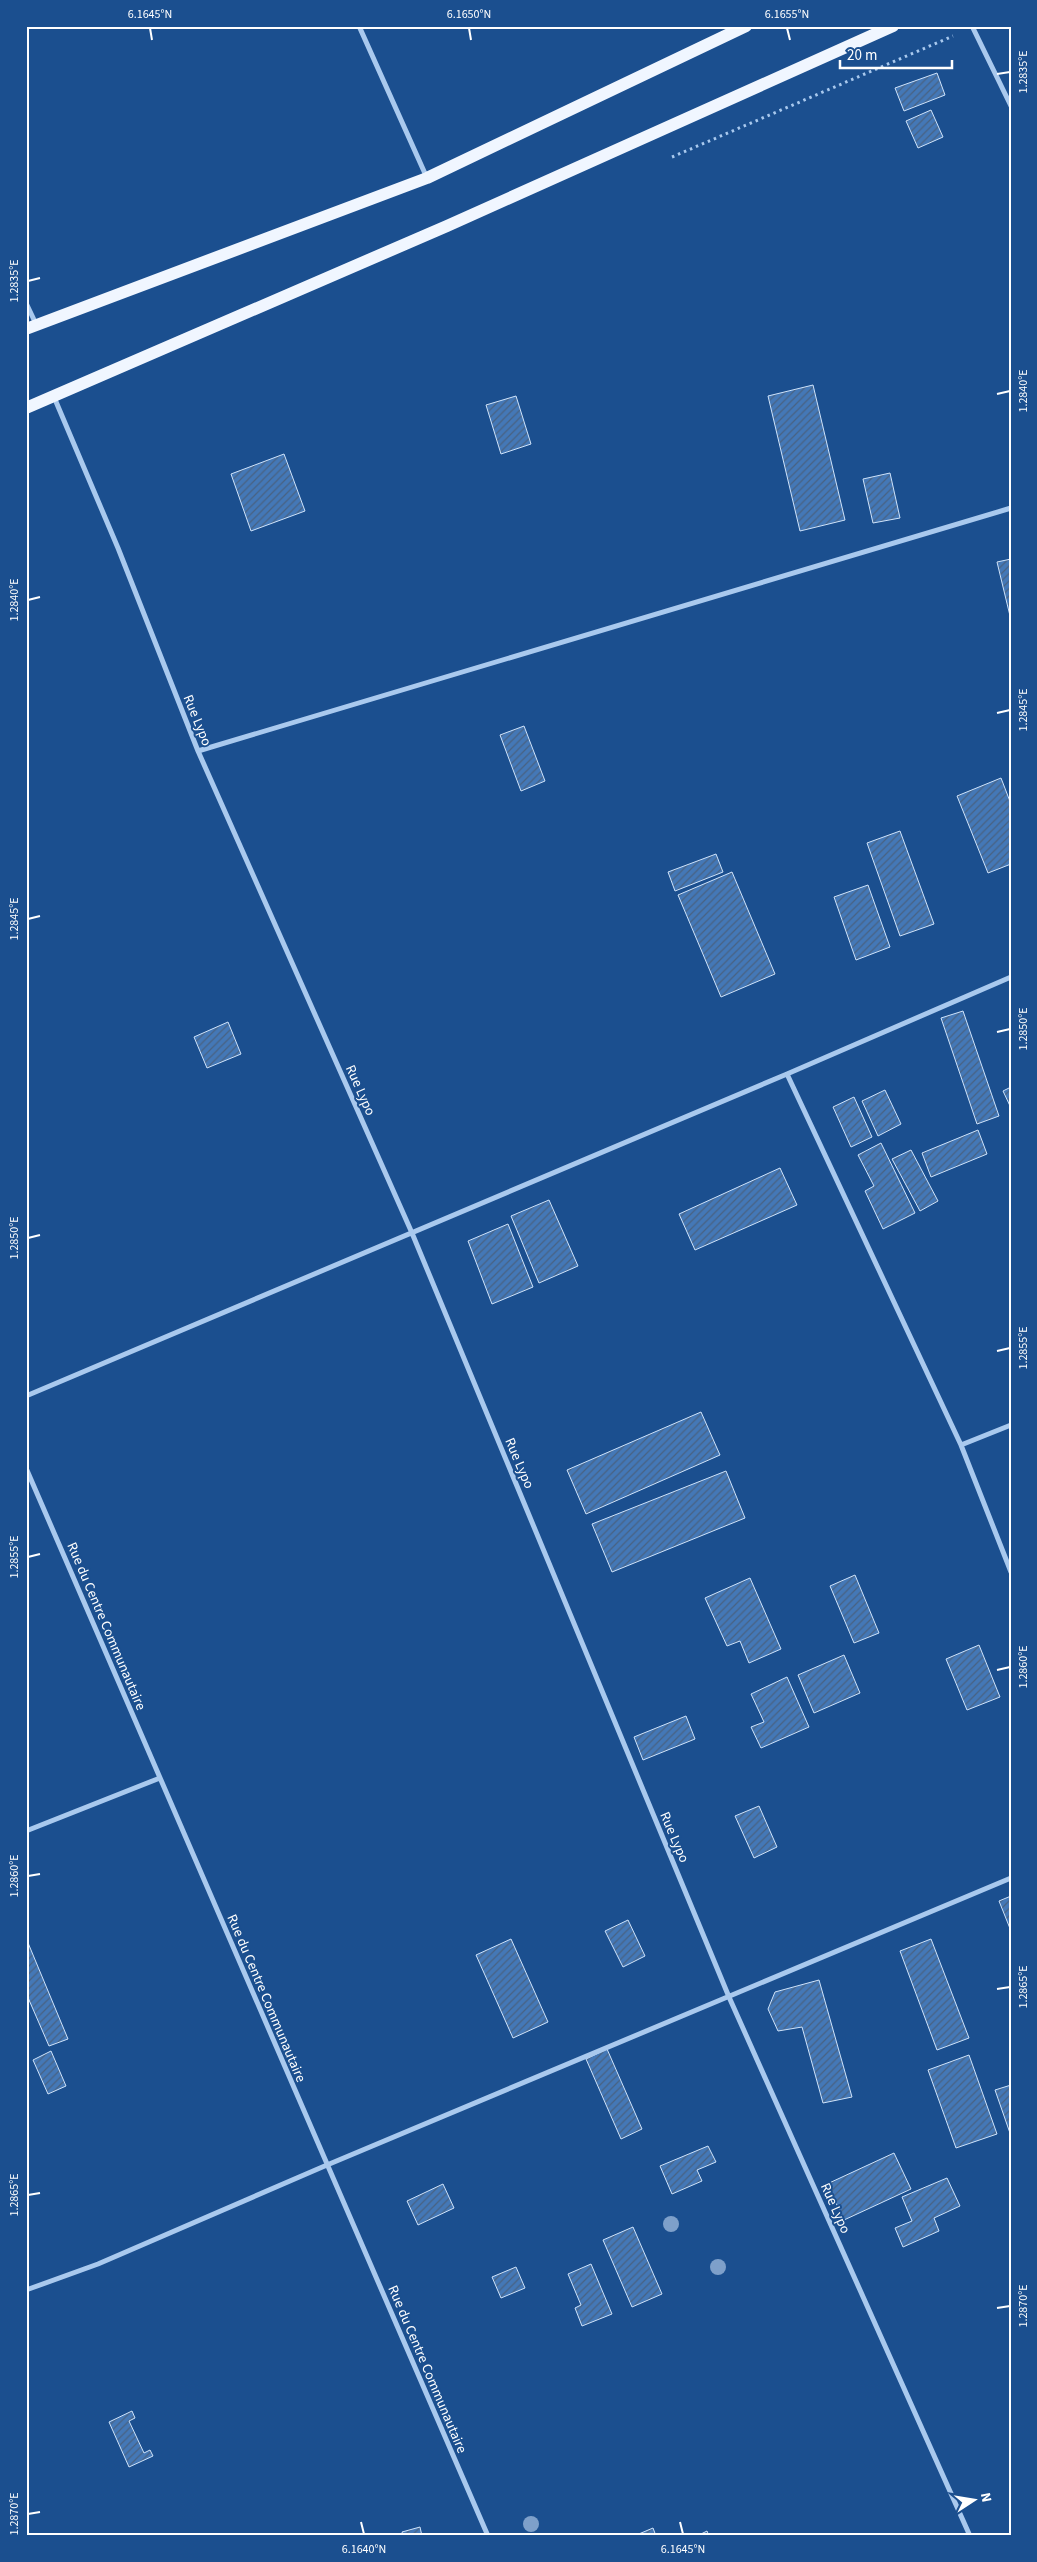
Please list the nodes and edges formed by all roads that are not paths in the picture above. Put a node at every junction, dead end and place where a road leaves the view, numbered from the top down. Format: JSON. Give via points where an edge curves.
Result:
{"nodes":[{"id":1,"x":359,"y":26,"type":"edge"},
{"id":2,"x":746,"y":26,"type":"edge"},
{"id":3,"x":893,"y":26,"type":"edge"},
{"id":4,"x":972,"y":26,"type":"edge"},
{"id":5,"x":1011,"y":106,"type":"edge"},
{"id":6,"x":427,"y":178,"type":"junction"},
{"id":7,"x":26,"y":303,"type":"edge"},
{"id":8,"x":31,"y":326,"type":"edge"},
{"id":9,"x":54,"y":396,"type":"junction"},
{"id":10,"x":26,"y":408,"type":"edge"},
{"id":11,"x":1011,"y":508,"type":"edge"},
{"id":12,"x":198,"y":750,"type":"junction"},
{"id":13,"x":1011,"y":977,"type":"edge"},
{"id":14,"x":787,"y":1074,"type":"junction"},
{"id":15,"x":412,"y":1233,"type":"junction"},
{"id":16,"x":26,"y":1396,"type":"edge"},
{"id":17,"x":1011,"y":1425,"type":"edge"},
{"id":18,"x":961,"y":1445,"type":"junction"},
{"id":19,"x":26,"y":1468,"type":"edge"},
{"id":20,"x":1011,"y":1572,"type":"edge"},
{"id":21,"x":160,"y":1778,"type":"junction"},
{"id":22,"x":26,"y":1831,"type":"edge"},
{"id":23,"x":1011,"y":1878,"type":"edge"},
{"id":24,"x":729,"y":1997,"type":"junction"},
{"id":25,"x":327,"y":2165,"type":"junction"},
{"id":26,"x":26,"y":2290,"type":"edge"},
{"id":27,"x":488,"y":2536,"type":"edge"},
{"id":28,"x":970,"y":2536,"type":"edge"}],
"edges":[{"from":1,"to":6,"type":"street"},
{"from":2,"to":6,"type":"main road"},
{"from":3,"to":9,"type":"main road","via":[[447,226]]},
{"from":4,"to":5,"type":"street"},
{"from":6,"to":8,"type":"main road"},
{"from":7,"to":8,"type":"street"},
{"from":9,"to":10,"type":"main road"},
{"from":9,"to":12,"type":"street","name":"Rue Lypo"},
{"from":11,"to":12,"type":"street"},
{"from":12,"to":15,"type":"street","name":"Rue Lypo"},
{"from":13,"to":14,"type":"street"},
{"from":14,"to":15,"type":"street"},
{"from":14,"to":18,"type":"street"},
{"from":15,"to":16,"type":"street"},
{"from":15,"to":24,"type":"street","name":"Rue Lypo"},
{"from":17,"to":18,"type":"street"},
{"from":18,"to":20,"type":"street"},
{"from":19,"to":21,"type":"street","name":"Rue du Centre Communautaire"},
{"from":21,"to":22,"type":"street"},
{"from":21,"to":25,"type":"street","name":"Rue du Centre Communautaire"},
{"from":23,"to":24,"type":"street"},
{"from":24,"to":25,"type":"street"},
{"from":24,"to":28,"type":"street","name":"Rue Lypo"},
{"from":25,"to":26,"type":"street","via":[[98,2264]]},
{"from":25,"to":27,"type":"street","name":"Rue du Centre Communautaire"}]}
